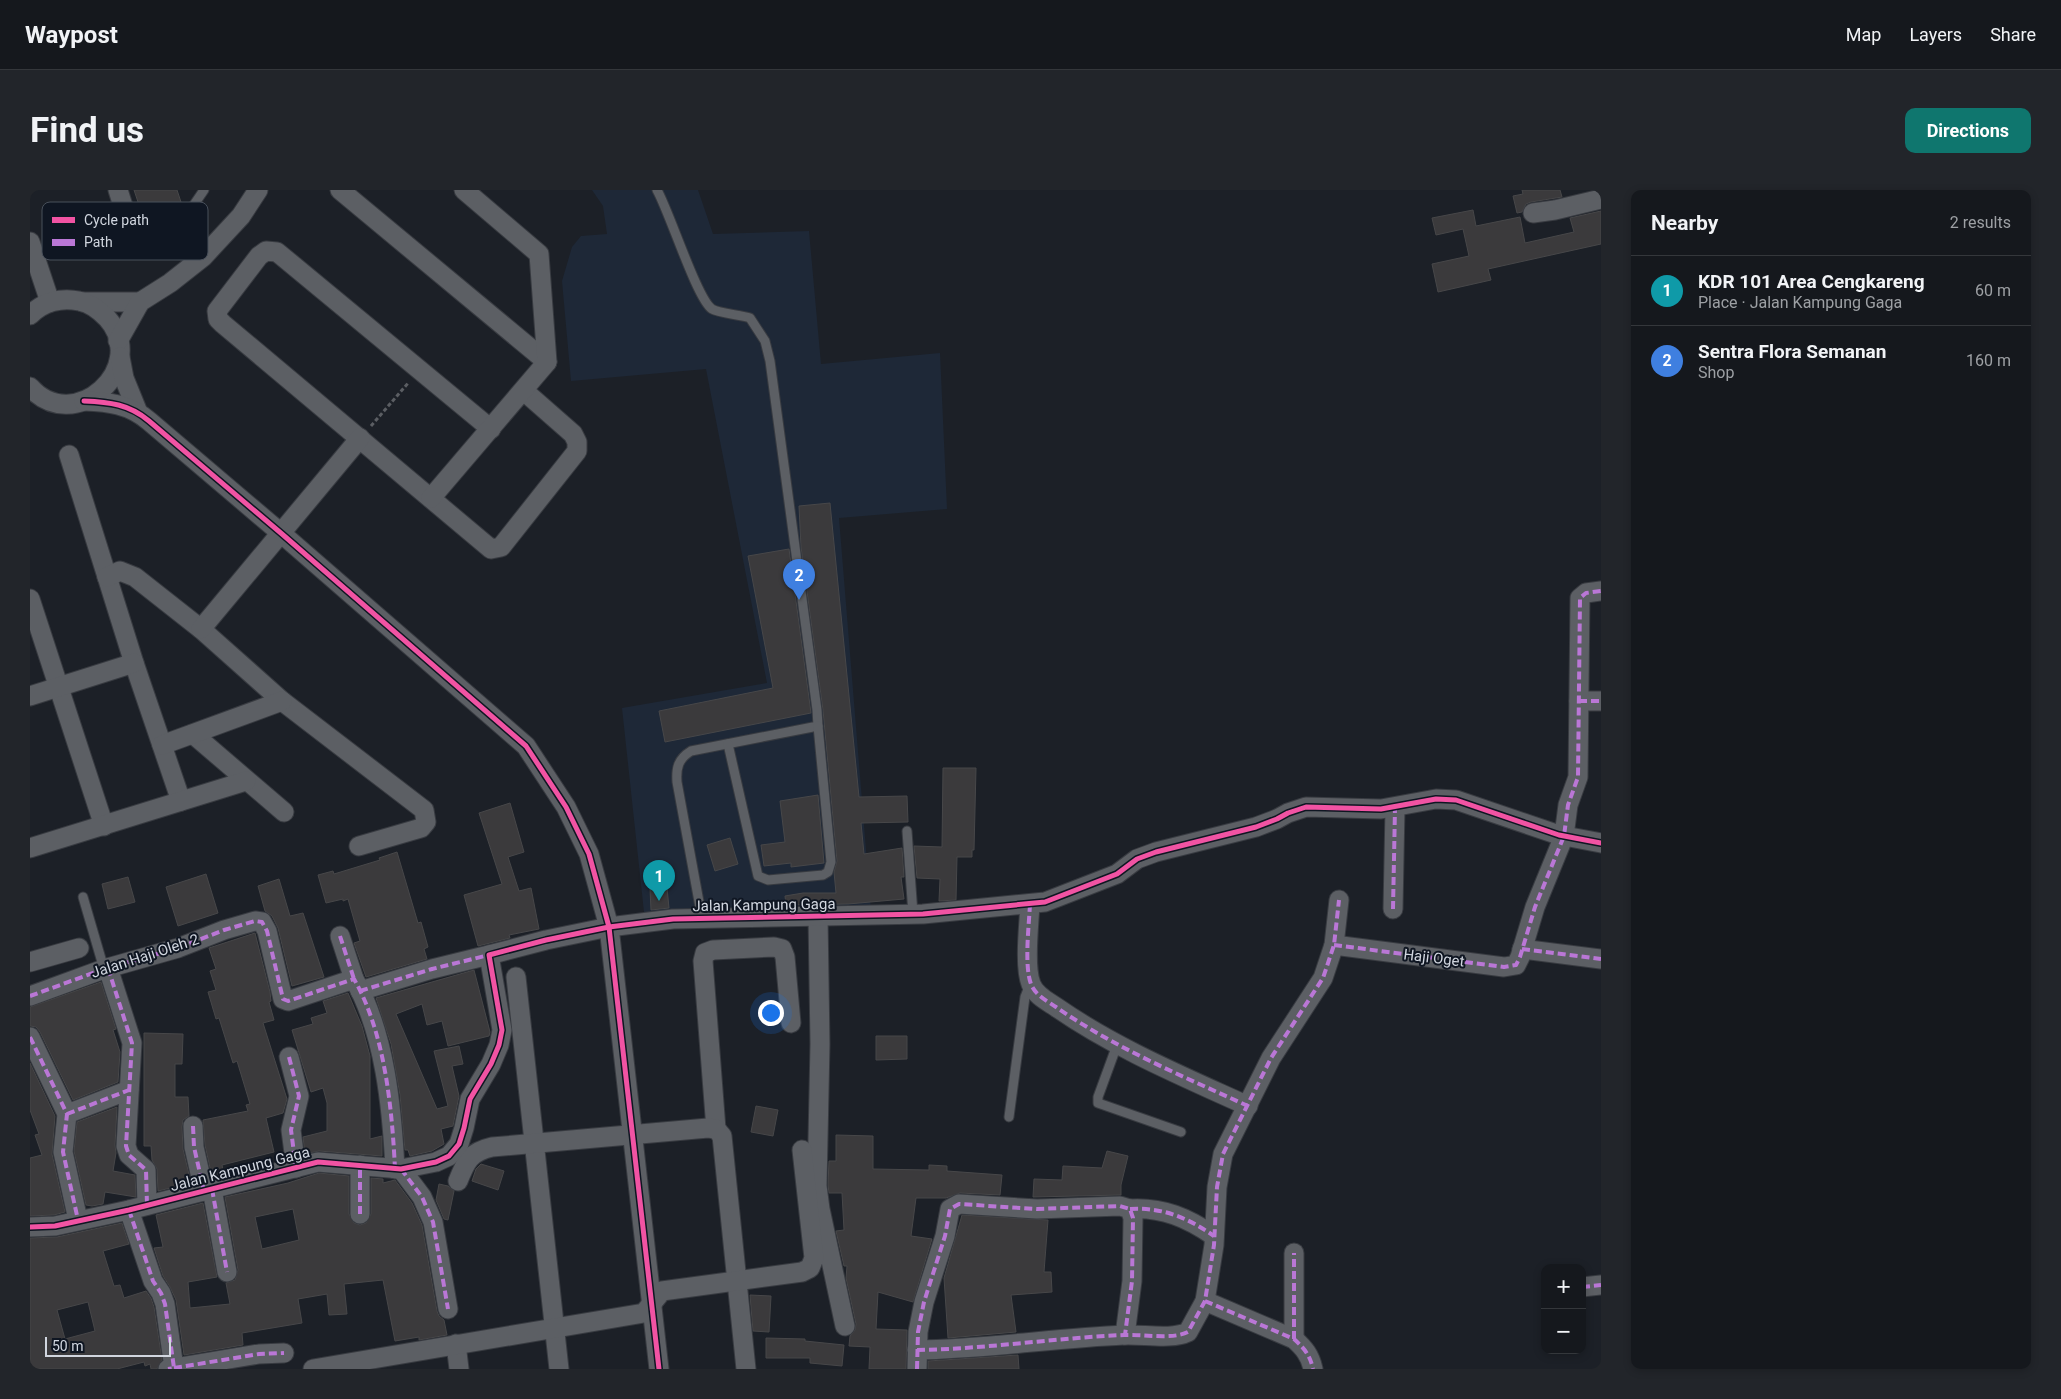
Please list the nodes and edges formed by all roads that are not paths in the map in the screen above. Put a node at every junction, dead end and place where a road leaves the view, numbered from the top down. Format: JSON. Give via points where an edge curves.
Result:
{"nodes":[{"id":1,"x":118,"y":190,"type":"edge"},
{"id":2,"x":204,"y":190,"type":"edge"},
{"id":3,"x":258,"y":190,"type":"edge"},
{"id":4,"x":340,"y":190,"type":"edge"},
{"id":5,"x":464,"y":190,"type":"edge"},
{"id":6,"x":657,"y":190,"type":"edge"},
{"id":7,"x":1601,"y":199,"type":"edge"},
{"id":8,"x":122,"y":202,"type":"edge"},
{"id":9,"x":196,"y":202,"type":"edge"},
{"id":10,"x":1533,"y":213,"type":"dead end"},
{"id":11,"x":30,"y":242,"type":"edge"},
{"id":12,"x":208,"y":243,"type":"edge"},
{"id":13,"x":213,"y":247,"type":"junction"},
{"id":14,"x":208,"y":251,"type":"edge"},
{"id":15,"x":197,"y":260,"type":"edge"},
{"id":16,"x":50,"y":302,"type":"junction"},
{"id":17,"x":83,"y":302,"type":"junction"},
{"id":18,"x":140,"y":302,"type":"junction"},
{"id":19,"x":30,"y":315,"type":"edge"},
{"id":20,"x":119,"y":346,"type":"junction"},
{"id":21,"x":547,"y":362,"type":"junction"},
{"id":22,"x":30,"y":387,"type":"edge"},
{"id":23,"x":524,"y":391,"type":"junction"},
{"id":24,"x":84,"y":401,"type":"junction"},
{"id":25,"x":137,"y":410,"type":"junction"},
{"id":26,"x":491,"y":429,"type":"junction"},
{"id":27,"x":360,"y":438,"type":"junction"},
{"id":28,"x":69,"y":455,"type":"dead end"},
{"id":29,"x":431,"y":498,"type":"junction"},
{"id":30,"x":282,"y":534,"type":"junction"},
{"id":31,"x":106,"y":577,"type":"junction"},
{"id":32,"x":1601,"y":591,"type":"edge"},
{"id":33,"x":30,"y":599,"type":"edge"},
{"id":34,"x":201,"y":628,"type":"junction"},
{"id":35,"x":134,"y":663,"type":"junction"},
{"id":36,"x":58,"y":687,"type":"junction"},
{"id":37,"x":30,"y":696,"type":"edge"},
{"id":38,"x":282,"y":700,"type":"junction"},
{"id":39,"x":1579,"y":701,"type":"junction"},
{"id":40,"x":1601,"y":701,"type":"edge"},
{"id":41,"x":818,"y":726,"type":"junction"},
{"id":42,"x":193,"y":734,"type":"junction"},
{"id":43,"x":728,"y":744,"type":"junction"},
{"id":44,"x":162,"y":745,"type":"junction"},
{"id":45,"x":246,"y":781,"type":"junction"},
{"id":46,"x":181,"y":801,"type":"junction"},
{"id":47,"x":1395,"y":808,"type":"junction"},
{"id":48,"x":284,"y":812,"type":"dead end"},
{"id":49,"x":104,"y":826,"type":"junction"},
{"id":50,"x":907,"y":831,"type":"dead end"},
{"id":51,"x":1564,"y":836,"type":"junction"},
{"id":52,"x":1601,"y":843,"type":"edge"},
{"id":53,"x":359,"y":846,"type":"dead end"},
{"id":54,"x":30,"y":848,"type":"edge"},
{"id":55,"x":83,"y":897,"type":"dead end"},
{"id":56,"x":1339,"y":900,"type":"dead end"},
{"id":57,"x":1030,"y":904,"type":"junction"},
{"id":58,"x":1393,"y":909,"type":"dead end"},
{"id":59,"x":913,"y":914,"type":"junction"},
{"id":60,"x":818,"y":916,"type":"junction"},
{"id":61,"x":702,"y":918,"type":"junction"},
{"id":62,"x":609,"y":927,"type":"junction"},
{"id":63,"x":340,"y":936,"type":"dead end"},
{"id":64,"x":1334,"y":945,"type":"junction"},
{"id":65,"x":79,"y":948,"type":"dead end"},
{"id":66,"x":1522,"y":949,"type":"junction"},
{"id":67,"x":489,"y":955,"type":"junction"},
{"id":68,"x":1601,"y":959,"type":"edge"},
{"id":69,"x":30,"y":962,"type":"edge"},
{"id":70,"x":106,"y":968,"type":"junction"},
{"id":71,"x":516,"y":977,"type":"dead end"},
{"id":72,"x":1030,"y":983,"type":"junction"},
{"id":73,"x":357,"y":985,"type":"junction"},
{"id":74,"x":30,"y":996,"type":"edge"},
{"id":75,"x":791,"y":1023,"type":"dead end"},
{"id":76,"x":30,"y":1036,"type":"edge"},
{"id":77,"x":1117,"y":1045,"type":"junction"},
{"id":78,"x":289,"y":1057,"type":"dead end"},
{"id":79,"x":129,"y":1090,"type":"junction"},
{"id":80,"x":1248,"y":1106,"type":"junction"},
{"id":81,"x":67,"y":1114,"type":"junction"},
{"id":82,"x":1009,"y":1117,"type":"dead end"},
{"id":83,"x":194,"y":1126,"type":"dead end"},
{"id":84,"x":716,"y":1129,"type":"junction"},
{"id":85,"x":1180,"y":1132,"type":"dead end"},
{"id":86,"x":633,"y":1135,"type":"junction"},
{"id":87,"x":534,"y":1143,"type":"junction"},
{"id":88,"x":802,"y":1150,"type":"dead end"},
{"id":89,"x":360,"y":1165,"type":"junction"},
{"id":90,"x":296,"y":1168,"type":"junction"},
{"id":91,"x":398,"y":1169,"type":"junction"},
{"id":92,"x":458,"y":1181,"type":"dead end"},
{"id":93,"x":208,"y":1190,"type":"junction"},
{"id":94,"x":147,"y":1205,"type":"junction"},
{"id":95,"x":1130,"y":1209,"type":"junction"},
{"id":96,"x":129,"y":1210,"type":"junction"},
{"id":97,"x":360,"y":1214,"type":"dead end"},
{"id":98,"x":78,"y":1220,"type":"junction"},
{"id":99,"x":30,"y":1227,"type":"edge"},
{"id":100,"x":1214,"y":1236,"type":"junction"},
{"id":101,"x":1294,"y":1253,"type":"dead end"},
{"id":102,"x":227,"y":1272,"type":"dead end"},
{"id":103,"x":738,"y":1280,"type":"junction"},
{"id":104,"x":1601,"y":1285,"type":"edge"},
{"id":105,"x":1586,"y":1287,"type":"edge"},
{"id":106,"x":653,"y":1301,"type":"junction"},
{"id":107,"x":1205,"y":1301,"type":"junction"},
{"id":108,"x":448,"y":1309,"type":"dead end"},
{"id":109,"x":845,"y":1326,"type":"dead end"},
{"id":110,"x":554,"y":1328,"type":"junction"},
{"id":111,"x":1125,"y":1335,"type":"junction"},
{"id":112,"x":1294,"y":1339,"type":"junction"},
{"id":113,"x":456,"y":1344,"type":"junction"},
{"id":114,"x":917,"y":1350,"type":"junction"},
{"id":115,"x":284,"y":1353,"type":"dead end"},
{"id":116,"x":384,"y":1363,"type":"edge"},
{"id":117,"x":171,"y":1369,"type":"edge"},
{"id":118,"x":313,"y":1369,"type":"edge"},
{"id":119,"x":459,"y":1369,"type":"edge"},
{"id":120,"x":559,"y":1369,"type":"edge"},
{"id":121,"x":659,"y":1369,"type":"edge"},
{"id":122,"x":746,"y":1369,"type":"edge"},
{"id":123,"x":917,"y":1369,"type":"edge"},
{"id":124,"x":1313,"y":1369,"type":"edge"}],
"edges":[{"from":1,"to":8,"type":"street"},
{"from":2,"to":9,"type":"lane"},
{"from":3,"to":13,"type":"street","via":[[241,216]]},
{"from":4,"to":21,"type":"street"},
{"from":5,"to":21,"type":"street","via":[[539,254]]},
{"from":6,"to":41,"type":"lane","via":[[707,306],[715,311],[750,318],[765,341]]},
{"from":7,"to":10,"type":"street"},
{"from":11,"to":16,"type":"street"},
{"from":12,"to":13,"type":"lane"},
{"from":13,"to":14,"type":"street"},
{"from":15,"to":18,"type":"street"},
{"from":16,"to":17,"type":"street","via":[[62,299]]},
{"from":16,"to":19,"type":"street"},
{"from":17,"to":18,"type":"street"},
{"from":17,"to":20,"type":"street","via":[[110,321]]},
{"from":18,"to":20,"type":"street"},
{"from":20,"to":24,"type":"street","via":[[115,373],[107,386]]},
{"from":20,"to":25,"type":"street","via":[[124,378]]},
{"from":21,"to":23,"type":"street"},
{"from":22,"to":24,"type":"street","via":[[42,397],[62,404]]},
{"from":23,"to":26,"type":"street"},
{"from":23,"to":29,"type":"street","via":[[573,434],[577,448],[501,547],[487,548]]},
{"from":24,"to":25,"type":"street"},
{"from":25,"to":30,"type":"street"},
{"from":26,"to":27,"type":"street","via":[[277,252],[266,250],[219,308],[218,318]]},
{"from":26,"to":29,"type":"street"},
{"from":27,"to":29,"type":"street"},
{"from":27,"to":30,"type":"street"},
{"from":28,"to":31,"type":"street"},
{"from":30,"to":34,"type":"street"},
{"from":30,"to":62,"type":"street","via":[[526,746],[566,807],[589,854]]},
{"from":31,"to":34,"type":"street","via":[[120,571],[135,577]]},
{"from":31,"to":35,"type":"street"},
{"from":32,"to":39,"type":"street","via":[[1586,592],[1580,598]]},
{"from":33,"to":36,"type":"street"},
{"from":34,"to":38,"type":"street"},
{"from":35,"to":36,"type":"street"},
{"from":35,"to":44,"type":"street"},
{"from":36,"to":37,"type":"street"},
{"from":36,"to":49,"type":"street"},
{"from":38,"to":42,"type":"street"},
{"from":38,"to":53,"type":"street","via":[[424,810],[426,822],[421,828]]},
{"from":39,"to":40,"type":"street"},
{"from":39,"to":51,"type":"street","via":[[1578,777],[1568,805]]},
{"from":41,"to":43,"type":"lane"},
{"from":41,"to":43,"type":"lane","via":[[831,862],[831,868],[823,874],[768,880],[758,876]]},
{"from":42,"to":44,"type":"street"},
{"from":42,"to":45,"type":"street"},
{"from":43,"to":61,"type":"lane","via":[[690,751],[682,757],[676,769]]},
{"from":44,"to":46,"type":"street"},
{"from":45,"to":46,"type":"street"},
{"from":45,"to":48,"type":"street"},
{"from":46,"to":49,"type":"street"},
{"from":47,"to":51,"type":"street","name":"Jalan Kampung Gaga","via":[[1436,799],[1456,800]]},
{"from":47,"to":57,"type":"street","name":"Jalan Kampung Gaga","via":[[1299,809],[1256,827],[1156,852],[1137,859],[1117,874],[1045,902]]},
{"from":47,"to":58,"type":"street"},
{"from":49,"to":54,"type":"street"},
{"from":50,"to":59,"type":"lane"},
{"from":51,"to":52,"type":"street","name":"Jalan Kampung Gaga"},
{"from":51,"to":66,"type":"street"},
{"from":55,"to":70,"type":"lane"},
{"from":56,"to":64,"type":"street"},
{"from":57,"to":59,"type":"street","name":"Jalan Kampung Gaga"},
{"from":57,"to":72,"type":"street"},
{"from":59,"to":60,"type":"street","name":"Jalan Kampung Gaga"},
{"from":60,"to":61,"type":"street","name":"Jalan Kampung Gaga"},
{"from":60,"to":109,"type":"street","via":[[817,1186]]},
{"from":61,"to":62,"type":"street","name":"Jalan Kampung Gaga"},
{"from":62,"to":67,"type":"street","name":"Jalan Kampung Gaga"},
{"from":62,"to":86,"type":"street"},
{"from":63,"to":73,"type":"street"},
{"from":64,"to":66,"type":"street","name":"Haji Oget","via":[[1504,967],[1516,965]]},
{"from":64,"to":80,"type":"street","via":[[1323,978],[1271,1058]]},
{"from":65,"to":69,"type":"street"},
{"from":66,"to":68,"type":"street"},
{"from":67,"to":73,"type":"street"},
{"from":67,"to":91,"type":"street","name":"Jalan Kampung Gaga","via":[[502,1030],[491,1064],[470,1099],[456,1149],[436,1162]]},
{"from":70,"to":73,"type":"street","name":"Jalan Haji Oleh 2","via":[[178,948],[255,921],[262,922],[267,930],[283,999],[288,1001]]},
{"from":70,"to":74,"type":"street","name":"Jalan Haji Oleh 2"},
{"from":70,"to":79,"type":"street","via":[[132,1043]]},
{"from":71,"to":87,"type":"street"},
{"from":72,"to":77,"type":"street","via":[[1039,995]]},
{"from":72,"to":82,"type":"lane","via":[[1025,997]]},
{"from":73,"to":91,"type":"street","via":[[379,1045]]},
{"from":75,"to":84,"type":"street","via":[[782,949],[713,950],[705,953]]},
{"from":76,"to":81,"type":"street"},
{"from":77,"to":80,"type":"street"},
{"from":77,"to":85,"type":"lane","via":[[1098,1103]]},
{"from":78,"to":90,"type":"street","via":[[299,1096],[291,1130]]},
{"from":79,"to":81,"type":"street"},
{"from":79,"to":94,"type":"street","via":[[127,1150],[146,1170]]},
{"from":80,"to":100,"type":"street","via":[[1223,1154]]},
{"from":81,"to":98,"type":"street","via":[[63,1152]]},
{"from":83,"to":93,"type":"street","via":[[194,1147]]},
{"from":84,"to":86,"type":"street"},
{"from":84,"to":103,"type":"street","via":[[722,1136]]},
{"from":86,"to":87,"type":"street"},
{"from":86,"to":106,"type":"street"},
{"from":87,"to":92,"type":"street","via":[[478,1150],[465,1162]]},
{"from":87,"to":110,"type":"street"},
{"from":88,"to":103,"type":"street","via":[[814,1258],[810,1268],[802,1272]]},
{"from":89,"to":90,"type":"street","name":"Jalan Kampung Gaga","via":[[318,1162]]},
{"from":89,"to":91,"type":"street","name":"Jalan Kampung Gaga"},
{"from":89,"to":97,"type":"street"},
{"from":90,"to":93,"type":"street","name":"Jalan Kampung Gaga"},
{"from":91,"to":108,"type":"street","via":[[422,1197],[433,1222]]},
{"from":93,"to":94,"type":"street","name":"Jalan Kampung Gaga"},
{"from":93,"to":102,"type":"street"},
{"from":94,"to":96,"type":"street","name":"Jalan Kampung Gaga"},
{"from":95,"to":100,"type":"street","via":[[1146,1208],[1175,1214]]},
{"from":95,"to":111,"type":"street","via":[[1133,1218],[1132,1281]]},
{"from":95,"to":114,"type":"street","via":[[1120,1206],[1037,1209],[955,1204],[950,1209],[924,1302]]},
{"from":96,"to":98,"type":"street","name":"Jalan Kampung Gaga"},
{"from":96,"to":117,"type":"street","via":[[153,1281],[165,1304]]},
{"from":98,"to":99,"type":"street","name":"Jalan Kampung Gaga","via":[[55,1226]]},
{"from":100,"to":107,"type":"street"},
{"from":101,"to":112,"type":"street"},
{"from":103,"to":106,"type":"street","via":[[662,1291]]},
{"from":103,"to":122,"type":"street"},
{"from":104,"to":105,"type":"street"},
{"from":106,"to":110,"type":"street","via":[[644,1313]]},
{"from":106,"to":121,"type":"street"},
{"from":107,"to":111,"type":"street","via":[[1192,1328],[1183,1334]]},
{"from":107,"to":112,"type":"street"},
{"from":110,"to":113,"type":"street"},
{"from":110,"to":120,"type":"street"},
{"from":111,"to":114,"type":"street"},
{"from":112,"to":124,"type":"street","via":[[1304,1348]]},
{"from":113,"to":116,"type":"street"},
{"from":113,"to":119,"type":"street"},
{"from":114,"to":123,"type":"street"},
{"from":115,"to":117,"type":"street","via":[[259,1354]]},
{"from":116,"to":118,"type":"street"}]}
